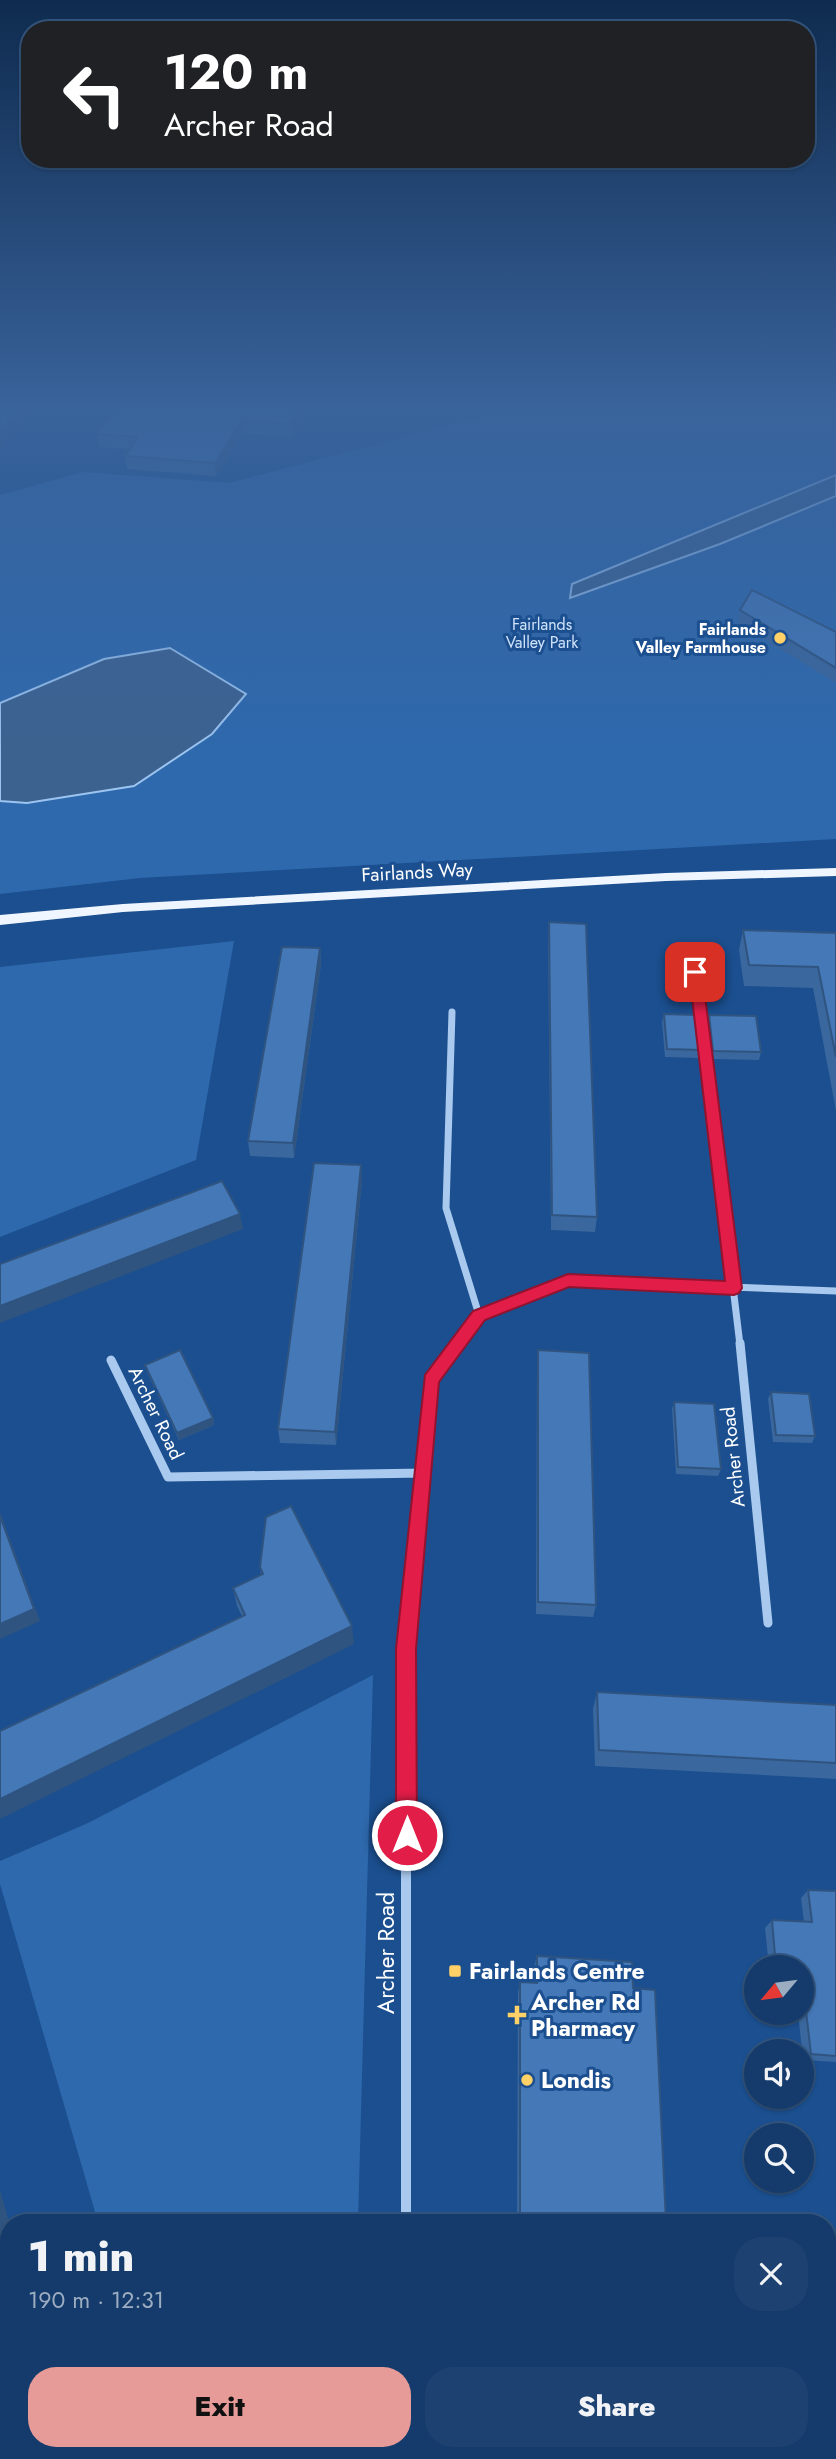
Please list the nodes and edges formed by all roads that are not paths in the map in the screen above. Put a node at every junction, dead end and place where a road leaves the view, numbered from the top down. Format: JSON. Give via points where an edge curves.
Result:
{"nodes":[{"id":1,"x":836,"y":872,"type":"edge"},
{"id":2,"x":0,"y":920,"type":"edge"},
{"id":3,"x":695,"y":972,"type":"dead end"},
{"id":4,"x":452,"y":1012,"type":"dead end"},
{"id":5,"x":734,"y":1288,"type":"junction"},
{"id":6,"x":836,"y":1291,"type":"edge"},
{"id":7,"x":479,"y":1315,"type":"junction"},
{"id":8,"x":111,"y":1360,"type":"dead end"},
{"id":9,"x":424,"y":1473,"type":"junction"},
{"id":10,"x":768,"y":1623,"type":"dead end"},
{"id":11,"x":406,"y":2214,"type":"edge"}],
"edges":[{"from":1,"to":2,"type":"main road","name":"Fairlands Way","via":[[666,877],[123,908]]},
{"from":3,"to":5,"type":"street","name":"Archer Road"},
{"from":4,"to":7,"type":"street","via":[[446,1208]]},
{"from":5,"to":6,"type":"street"},
{"from":5,"to":7,"type":"street","via":[[568,1280]]},
{"from":5,"to":10,"type":"street","name":"Archer Road"},
{"from":7,"to":9,"type":"street","name":"Archer Road","via":[[431,1380]]},
{"from":8,"to":9,"type":"street","name":"Archer Road","via":[[168,1477]]},
{"from":9,"to":11,"type":"street","name":"Archer Road","via":[[406,1649]]}]}
